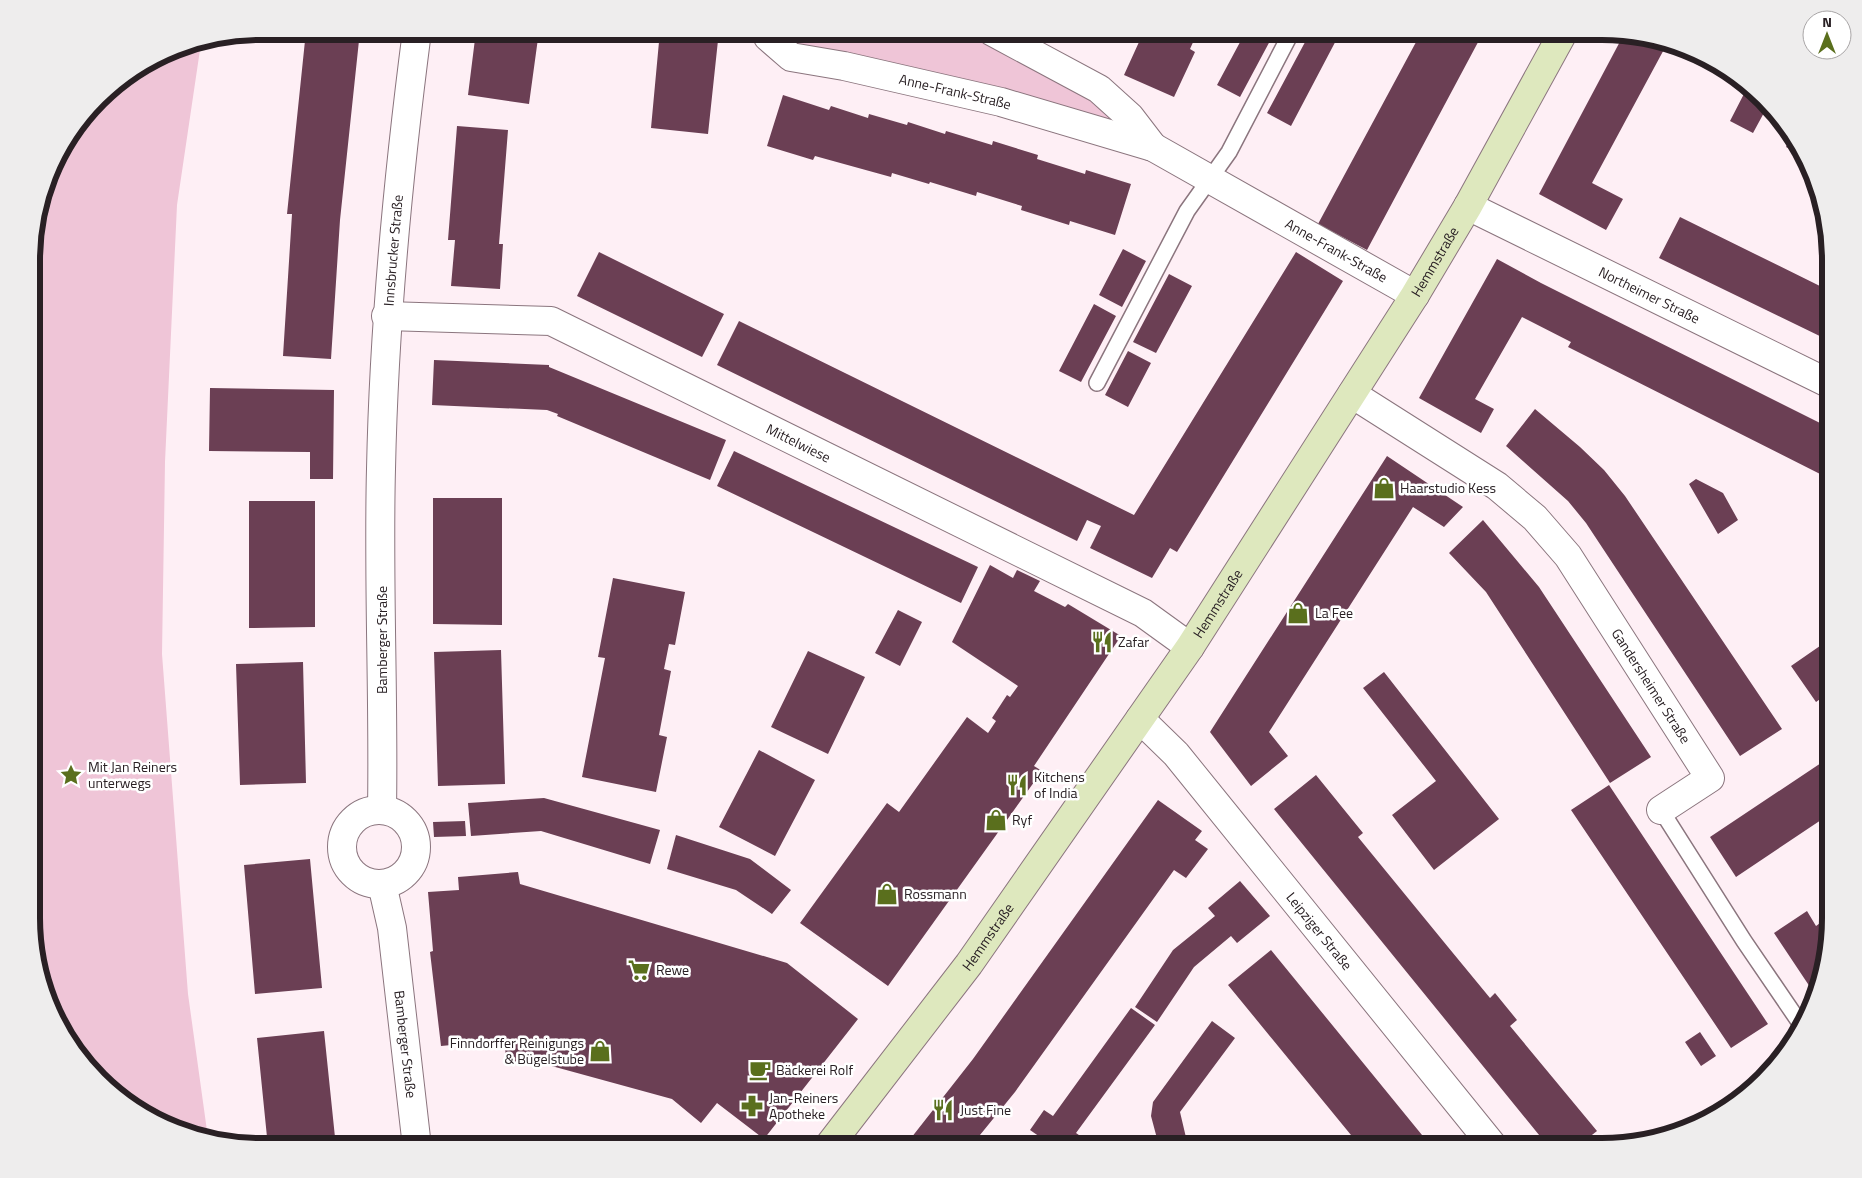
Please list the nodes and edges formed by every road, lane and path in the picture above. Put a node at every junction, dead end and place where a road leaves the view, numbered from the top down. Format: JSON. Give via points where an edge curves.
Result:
{"nodes":[{"id":1,"x":416,"y":40,"type":"edge"},
{"id":2,"x":771,"y":40,"type":"edge"},
{"id":3,"x":1008,"y":40,"type":"edge"},
{"id":4,"x":1287,"y":40,"type":"edge"},
{"id":5,"x":1559,"y":40,"type":"edge"},
{"id":6,"x":1153,"y":147,"type":"junction"},
{"id":7,"x":1209,"y":178,"type":"junction"},
{"id":8,"x":1468,"y":206,"type":"junction"},
{"id":9,"x":1415,"y":295,"type":"junction"},
{"id":10,"x":386,"y":316,"type":"junction"},
{"id":11,"x":1822,"y":380,"type":"edge"},
{"id":12,"x":1097,"y":383,"type":"dead end"},
{"id":13,"x":1352,"y":394,"type":"junction"},
{"id":14,"x":380,"y":470,"type":"joint"},
{"id":15,"x":1190,"y":647,"type":"junction"},
{"id":16,"x":1140,"y":719,"type":"junction"},
{"id":17,"x":382,"y":810,"type":"junction"},
{"id":18,"x":1661,"y":810,"type":"joint"},
{"id":19,"x":382,"y":884,"type":"junction"},
{"id":20,"x":1797,"y":1019,"type":"edge"},
{"id":21,"x":416,"y":1138,"type":"edge"},
{"id":22,"x":834,"y":1138,"type":"edge"},
{"id":23,"x":1487,"y":1138,"type":"edge"}],
"edges":[{"from":1,"to":10,"type":"street","name":"Innsbrucker Straße"},
{"from":2,"to":6,"type":"street","name":"Anne-Frank-Straße","via":[[791,57],[1001,102]]},
{"from":3,"to":6,"type":"street","name":"Anne-Frank-Straße","via":[[1099,89],[1130,116]]},
{"from":4,"to":7,"type":"lane","via":[[1230,152]]},
{"from":5,"to":8,"type":"street","name":"Hemmstraße"},
{"from":6,"to":7,"type":"street","name":"Anne-Frank-Straße"},
{"from":7,"to":9,"type":"street","name":"Anne-Frank-Straße"},
{"from":7,"to":12,"type":"lane","via":[[1187,211]]},
{"from":8,"to":9,"type":"street","name":"Hemmstraße"},
{"from":8,"to":11,"type":"street","name":"Northeimer Straße"},
{"from":9,"to":13,"type":"street","name":"Hemmstraße"},
{"from":10,"to":14,"type":"street","name":"Innsbrucker Straße"},
{"from":10,"to":15,"type":"street","name":"Mittelwiese","via":[[551,321],[1143,613]]},
{"from":13,"to":15,"type":"street","name":"Hemmstraße"},
{"from":13,"to":18,"type":"street","name":"Gandersheimer Straße","via":[[1497,486],[1535,518],[1568,556],[1710,778]]},
{"from":14,"to":17,"type":"street","name":"Bamberger Straße"},
{"from":15,"to":16,"type":"street","name":"Hemmstraße"},
{"from":16,"to":22,"type":"street","name":"Hemmstraße","via":[[969,964]]},
{"from":16,"to":23,"type":"street","name":"Leipziger Straße","via":[[1176,754]]},
{"from":17,"to":19,"type":"street","via":[[404,820],[416,840],[412,864],[405,873]]},
{"from":17,"to":19,"type":"street","via":[[366,812],[352,822],[342,844],[349,868],[358,877]]},
{"from":18,"to":20,"type":"lane","name":"Gandersheimer Straße"},
{"from":19,"to":21,"type":"street","name":"Bamberger Straße","via":[[392,928]]}]}
